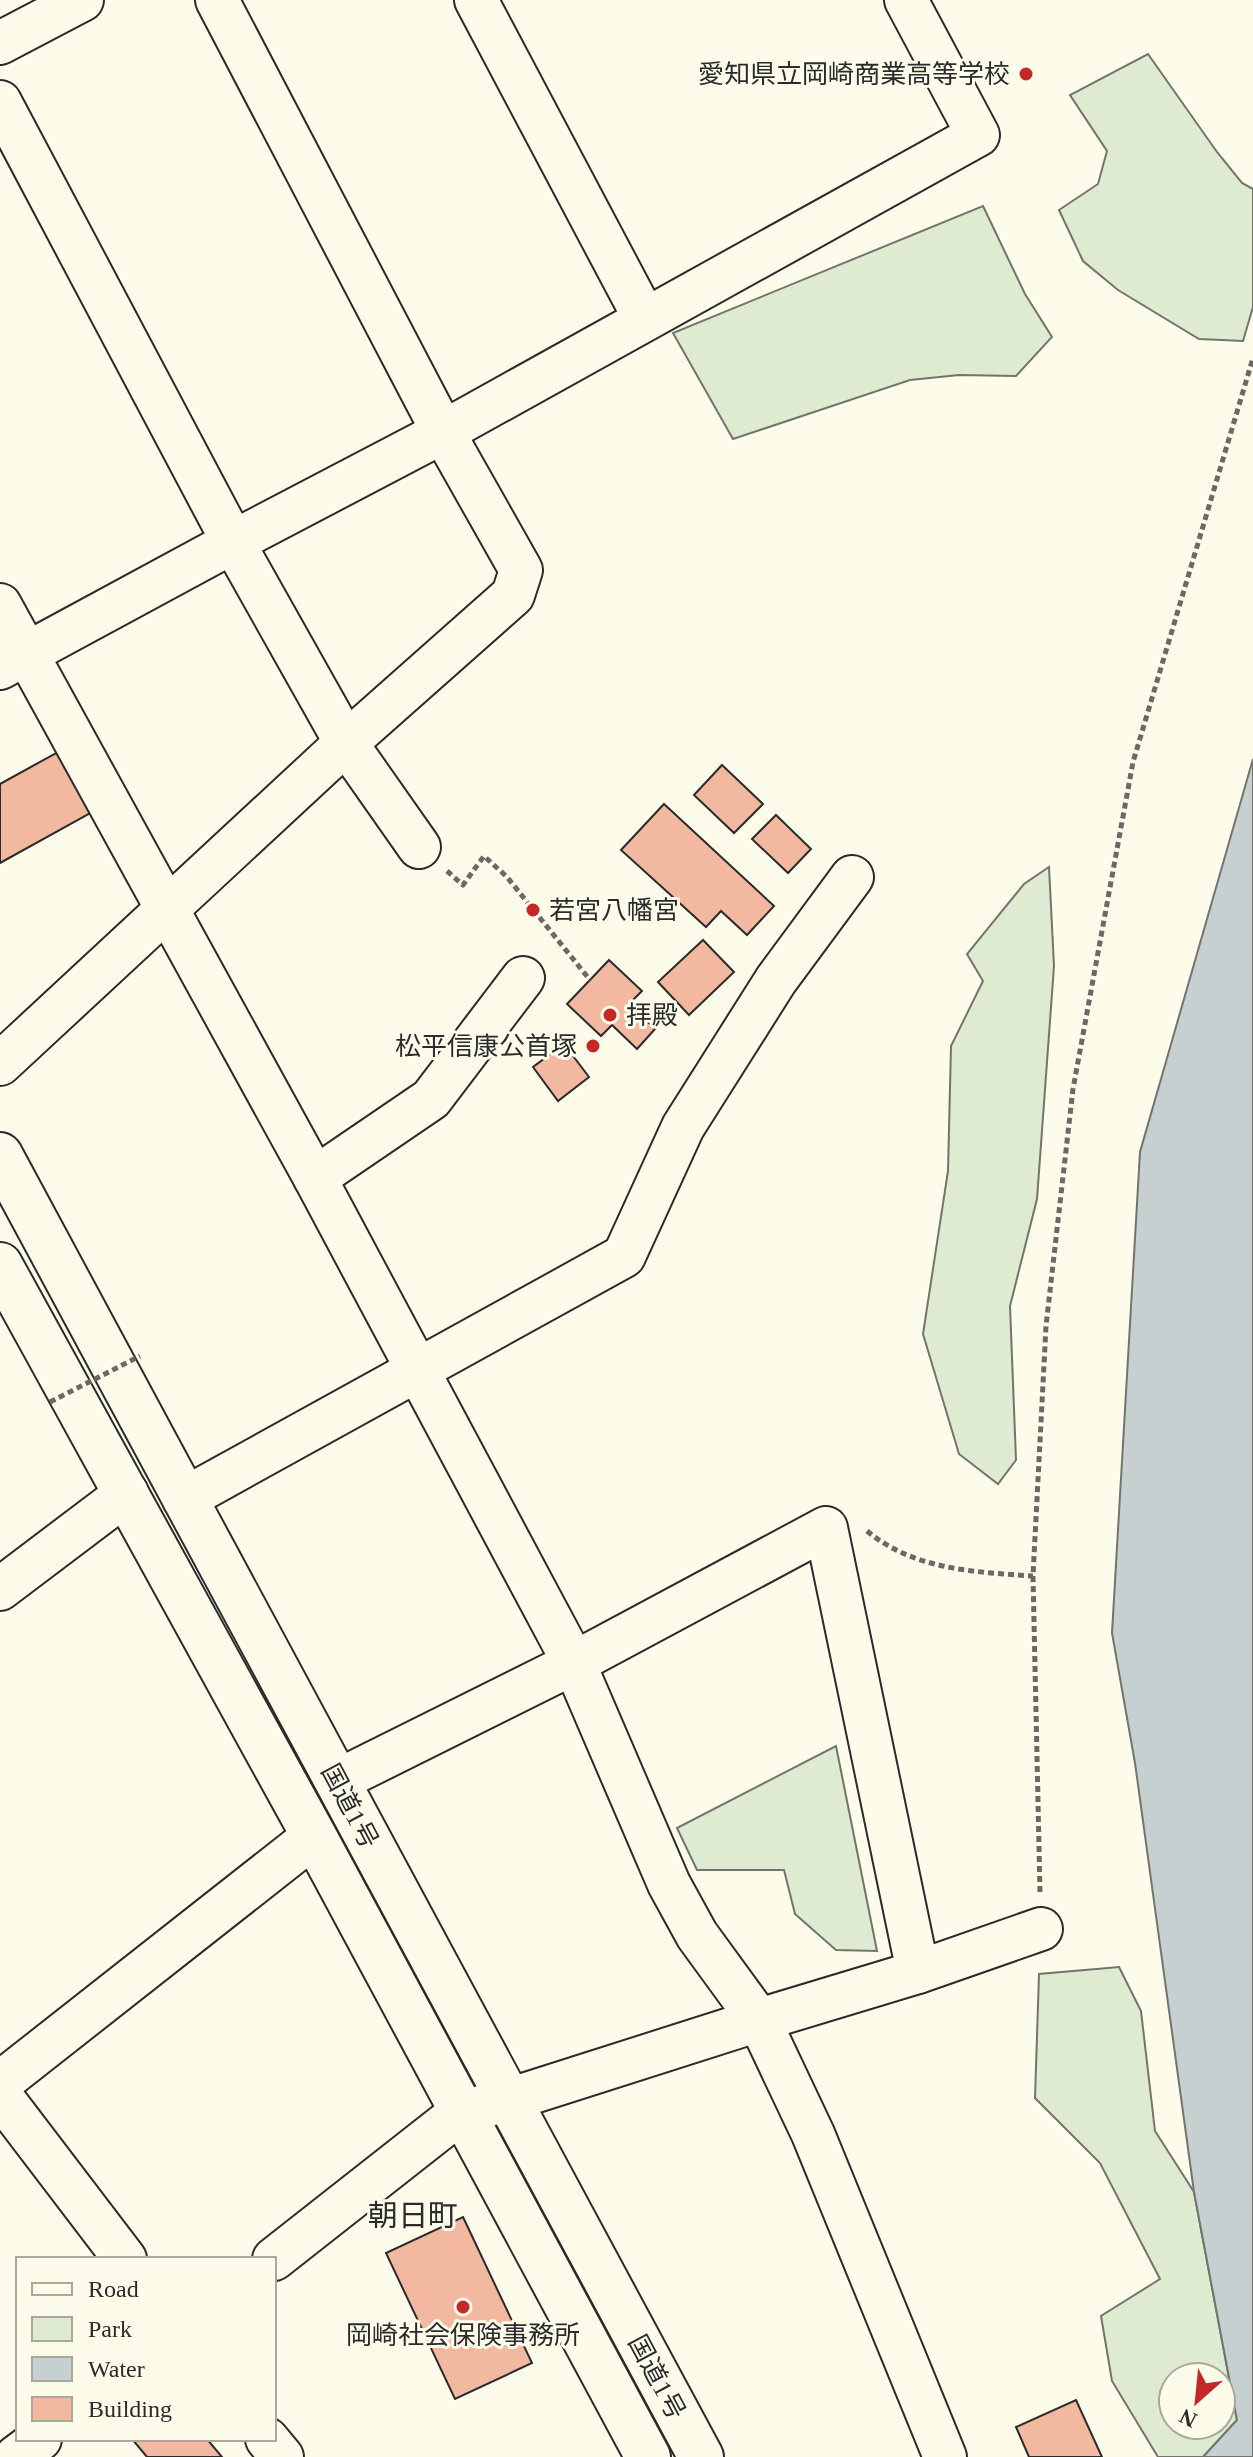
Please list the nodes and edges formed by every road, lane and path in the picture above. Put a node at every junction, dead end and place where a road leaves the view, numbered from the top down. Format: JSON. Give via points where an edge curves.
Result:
{"nodes":[{"id":1,"x":82,"y":0,"type":"edge"},
{"id":2,"x":217,"y":0,"type":"edge"},
{"id":3,"x":476,"y":0,"type":"edge"},
{"id":4,"x":906,"y":0,"type":"edge"},
{"id":5,"x":0,"y":43,"type":"edge"},
{"id":6,"x":0,"y":102,"type":"edge"},
{"id":7,"x":645,"y":319,"type":"junction"},
{"id":8,"x":1253,"y":358,"type":"edge"},
{"id":9,"x":443,"y":432,"type":"junction"},
{"id":10,"x":233,"y":542,"type":"junction"},
{"id":11,"x":0,"y":605,"type":"edge"},
{"id":12,"x":13,"y":661,"type":"edge"},
{"id":13,"x":346,"y":743,"type":"junction"},
{"id":14,"x":419,"y":847,"type":"dead end"},
{"id":15,"x":852,"y":877,"type":"dead end"},
{"id":16,"x":463,"y":885,"type":"dead end"},
{"id":17,"x":167,"y":909,"type":"junction"},
{"id":18,"x":523,"y":978,"type":"dead end"},
{"id":19,"x":590,"y":980,"type":"dead end"},
{"id":20,"x":0,"y":1064,"type":"edge"},
{"id":21,"x":0,"y":1155,"type":"edge"},
{"id":22,"x":315,"y":1178,"type":"junction"},
{"id":23,"x":0,"y":1265,"type":"edge"},
{"id":24,"x":140,"y":1356,"type":"dead end"},
{"id":25,"x":418,"y":1371,"type":"junction"},
{"id":26,"x":50,"y":1402,"type":"dead end"},
{"id":27,"x":127,"y":1493,"type":"junction"},
{"id":28,"x":184,"y":1499,"type":"junction"},
{"id":29,"x":861,"y":1527,"type":"dead end"},
{"id":30,"x":1033,"y":1576,"type":"junction"},
{"id":31,"x":4,"y":1579,"type":"edge"},
{"id":32,"x":574,"y":1663,"type":"junction"},
{"id":33,"x":337,"y":1781,"type":"junction"},
{"id":34,"x":314,"y":1836,"type":"junction"},
{"id":35,"x":1041,"y":1929,"type":"joint"},
{"id":36,"x":918,"y":1972,"type":"junction"},
{"id":37,"x":759,"y":2020,"type":"junction"},
{"id":38,"x":0,"y":2083,"type":"edge"},
{"id":39,"x":0,"y":2095,"type":"edge"},
{"id":40,"x":508,"y":2100,"type":"junction"},
{"id":41,"x":461,"y":2112,"type":"junction"},
{"id":42,"x":123,"y":2257,"type":"edge"},
{"id":43,"x":276,"y":2257,"type":"edge"},
{"id":44,"x":37,"y":2441,"type":"edge"},
{"id":45,"x":269,"y":2441,"type":"edge"},
{"id":46,"x":16,"y":2457,"type":"edge"},
{"id":47,"x":282,"y":2457,"type":"edge"},
{"id":48,"x":648,"y":2457,"type":"edge"},
{"id":49,"x":701,"y":2457,"type":"edge"},
{"id":50,"x":945,"y":2457,"type":"edge"}],
"edges":[{"from":1,"to":5,"type":"street"},
{"from":2,"to":9,"type":"street"},
{"from":3,"to":7,"type":"street"},
{"from":4,"to":7,"type":"street","via":[[978,135]]},
{"from":6,"to":10,"type":"street"},
{"from":7,"to":9,"type":"street"},
{"from":8,"to":30,"type":"path","via":[[1133,762],[1073,1089],[1046,1326]]},
{"from":9,"to":10,"type":"street"},
{"from":9,"to":13,"type":"street","via":[[521,570],[513,595]]},
{"from":10,"to":12,"type":"street"},
{"from":10,"to":13,"type":"street"},
{"from":11,"to":12,"type":"street"},
{"from":12,"to":17,"type":"street"},
{"from":13,"to":14,"type":"street"},
{"from":13,"to":17,"type":"street"},
{"from":15,"to":25,"type":"street","via":[[776,980],[683,1127],[624,1256]]},
{"from":16,"to":19,"type":"path","via":[[484,856]]},
{"from":17,"to":20,"type":"street"},
{"from":17,"to":22,"type":"street"},
{"from":18,"to":22,"type":"street","via":[[431,1099]]},
{"from":21,"to":28,"type":"highway","name":"国道1号"},
{"from":22,"to":25,"type":"street"},
{"from":23,"to":27,"type":"highway","name":"国道1号"},
{"from":24,"to":26,"type":"path","bridge":true},
{"from":25,"to":28,"type":"street"},
{"from":25,"to":32,"type":"street"},
{"from":27,"to":31,"type":"street"},
{"from":27,"to":34,"type":"highway","name":"国道1号"},
{"from":28,"to":33,"type":"highway","name":"国道1号"},
{"from":29,"to":30,"type":"path","via":[[894,1549],[939,1566]]},
{"from":30,"to":35,"type":"path"},
{"from":32,"to":33,"type":"street"},
{"from":32,"to":36,"type":"street","via":[[826,1528]]},
{"from":32,"to":37,"type":"street","via":[[669,1884],[697,1935]]},
{"from":33,"to":40,"type":"highway","name":"国道1号"},
{"from":34,"to":38,"type":"street"},
{"from":34,"to":41,"type":"highway","name":"国道1号"},
{"from":35,"to":36,"type":"street"},
{"from":36,"to":37,"type":"street"},
{"from":37,"to":40,"type":"street"},
{"from":37,"to":50,"type":"street","via":[[813,2134]]},
{"from":39,"to":42,"type":"street"},
{"from":40,"to":41,"type":"street"},
{"from":40,"to":49,"type":"highway","name":"国道1号"},
{"from":41,"to":43,"type":"street"},
{"from":41,"to":48,"type":"highway","name":"国道1号"},
{"from":44,"to":46,"type":"street"},
{"from":45,"to":47,"type":"street"}]}
